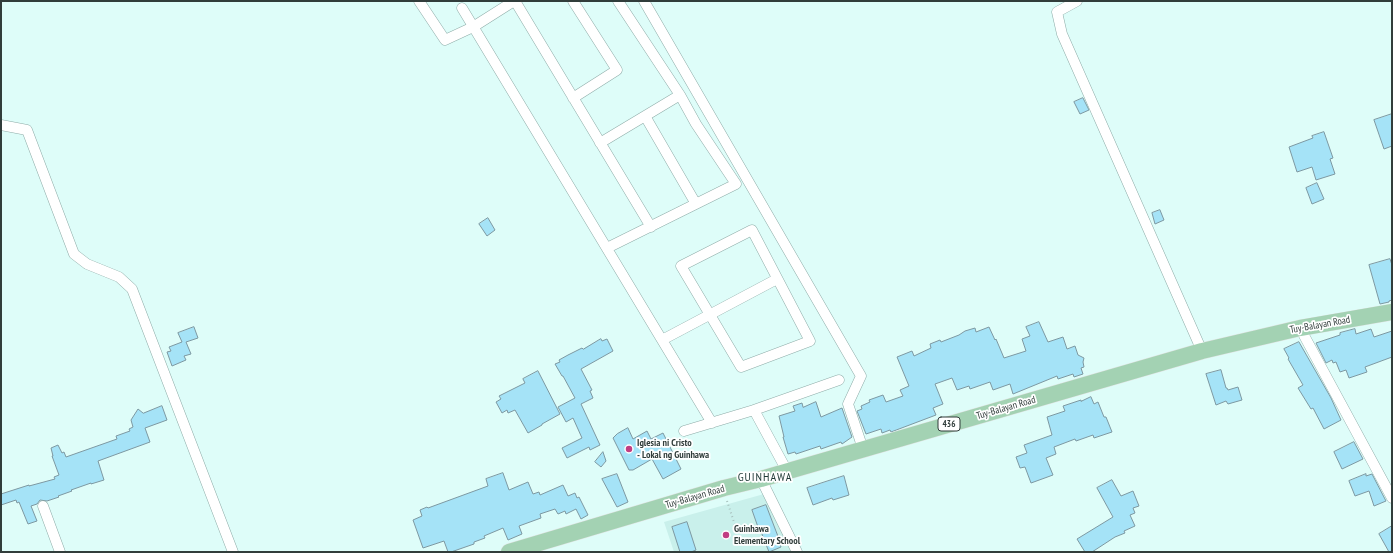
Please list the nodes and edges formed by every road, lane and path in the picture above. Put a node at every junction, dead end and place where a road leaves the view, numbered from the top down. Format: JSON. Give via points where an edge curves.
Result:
{"nodes":[{"id":1,"x":419,"y":1,"type":"edge"},
{"id":2,"x":515,"y":1,"type":"edge"},
{"id":3,"x":573,"y":1,"type":"edge"},
{"id":4,"x":618,"y":1,"type":"edge"},
{"id":5,"x":644,"y":1,"type":"edge"},
{"id":6,"x":1076,"y":1,"type":"edge"},
{"id":7,"x":462,"y":8,"type":"dead end"},
{"id":8,"x":473,"y":27,"type":"junction"},
{"id":9,"x":680,"y":95,"type":"junction"},
{"id":10,"x":573,"y":98,"type":"junction"},
{"id":11,"x":645,"y":116,"type":"junction"},
{"id":12,"x":1,"y":125,"type":"edge"},
{"id":13,"x":600,"y":143,"type":"junction"},
{"id":14,"x":696,"y":204,"type":"junction"},
{"id":15,"x":651,"y":227,"type":"junction"},
{"id":16,"x":607,"y":248,"type":"junction"},
{"id":17,"x":777,"y":279,"type":"junction"},
{"id":18,"x":1392,"y":312,"type":"edge"},
{"id":19,"x":710,"y":314,"type":"junction"},
{"id":20,"x":1300,"y":328,"type":"junction"},
{"id":21,"x":662,"y":340,"type":"junction"},
{"id":22,"x":1202,"y":351,"type":"junction"},
{"id":23,"x":839,"y":380,"type":"dead end"},
{"id":24,"x":754,"y":410,"type":"junction"},
{"id":25,"x":712,"y":423,"type":"junction"},
{"id":26,"x":684,"y":431,"type":"dead end"},
{"id":27,"x":863,"y":449,"type":"junction"},
{"id":28,"x":788,"y":471,"type":"junction"},
{"id":29,"x":761,"y":479,"type":"junction"},
{"id":30,"x":724,"y":488,"type":"junction"},
{"id":31,"x":1392,"y":498,"type":"edge"},
{"id":32,"x":43,"y":506,"type":"dead end"},
{"id":33,"x":738,"y":534,"type":"dead end"},
{"id":34,"x":60,"y":552,"type":"edge"},
{"id":35,"x":233,"y":552,"type":"edge"},
{"id":36,"x":509,"y":552,"type":"edge"},
{"id":37,"x":797,"y":552,"type":"edge"}],
"edges":[{"from":1,"to":8,"type":"street","via":[[446,40]]},
{"from":2,"to":8,"type":"street"},
{"from":2,"to":10,"type":"street"},
{"from":3,"to":10,"type":"street","via":[[617,70]]},
{"from":4,"to":9,"type":"street"},
{"from":5,"to":27,"type":"street","via":[[861,376],[848,404]]},
{"from":6,"to":22,"type":"street","via":[[1057,12],[1062,34]]},
{"from":7,"to":8,"type":"street"},
{"from":8,"to":16,"type":"street"},
{"from":9,"to":11,"type":"street"},
{"from":9,"to":14,"type":"street","via":[[736,184]]},
{"from":10,"to":13,"type":"street"},
{"from":11,"to":13,"type":"street"},
{"from":11,"to":14,"type":"street"},
{"from":12,"to":35,"type":"street","via":[[27,130],[74,254],[87,264],[119,277],[132,289]]},
{"from":13,"to":15,"type":"street"},
{"from":14,"to":15,"type":"street"},
{"from":15,"to":16,"type":"street"},
{"from":16,"to":21,"type":"street"},
{"from":17,"to":19,"type":"street"},
{"from":17,"to":19,"type":"street","via":[[752,230],[681,266]]},
{"from":17,"to":19,"type":"street","via":[[810,341],[741,367]]},
{"from":18,"to":20,"type":"main road","name":"Tuy-Balayan Road","number":"436"},
{"from":19,"to":21,"type":"street"},
{"from":20,"to":22,"type":"main road","name":"Tuy-Balayan Road","number":"436"},
{"from":20,"to":31,"type":"street"},
{"from":21,"to":25,"type":"street"},
{"from":22,"to":27,"type":"main road","name":"Tuy-Balayan Road","number":"436"},
{"from":23,"to":24,"type":"street"},
{"from":24,"to":25,"type":"street"},
{"from":24,"to":28,"type":"street"},
{"from":25,"to":26,"type":"street"},
{"from":27,"to":28,"type":"main road","name":"Tuy-Balayan Road","number":"436"},
{"from":28,"to":29,"type":"main road","name":"Tuy-Balayan Road","number":"436"},
{"from":29,"to":30,"type":"main road","name":"Tuy-Balayan Road","number":"436"},
{"from":29,"to":37,"type":"street"},
{"from":30,"to":33,"type":"path"},
{"from":30,"to":36,"type":"main road","name":"Tuy-Balayan Road","number":"436"},
{"from":32,"to":34,"type":"street"}]}
